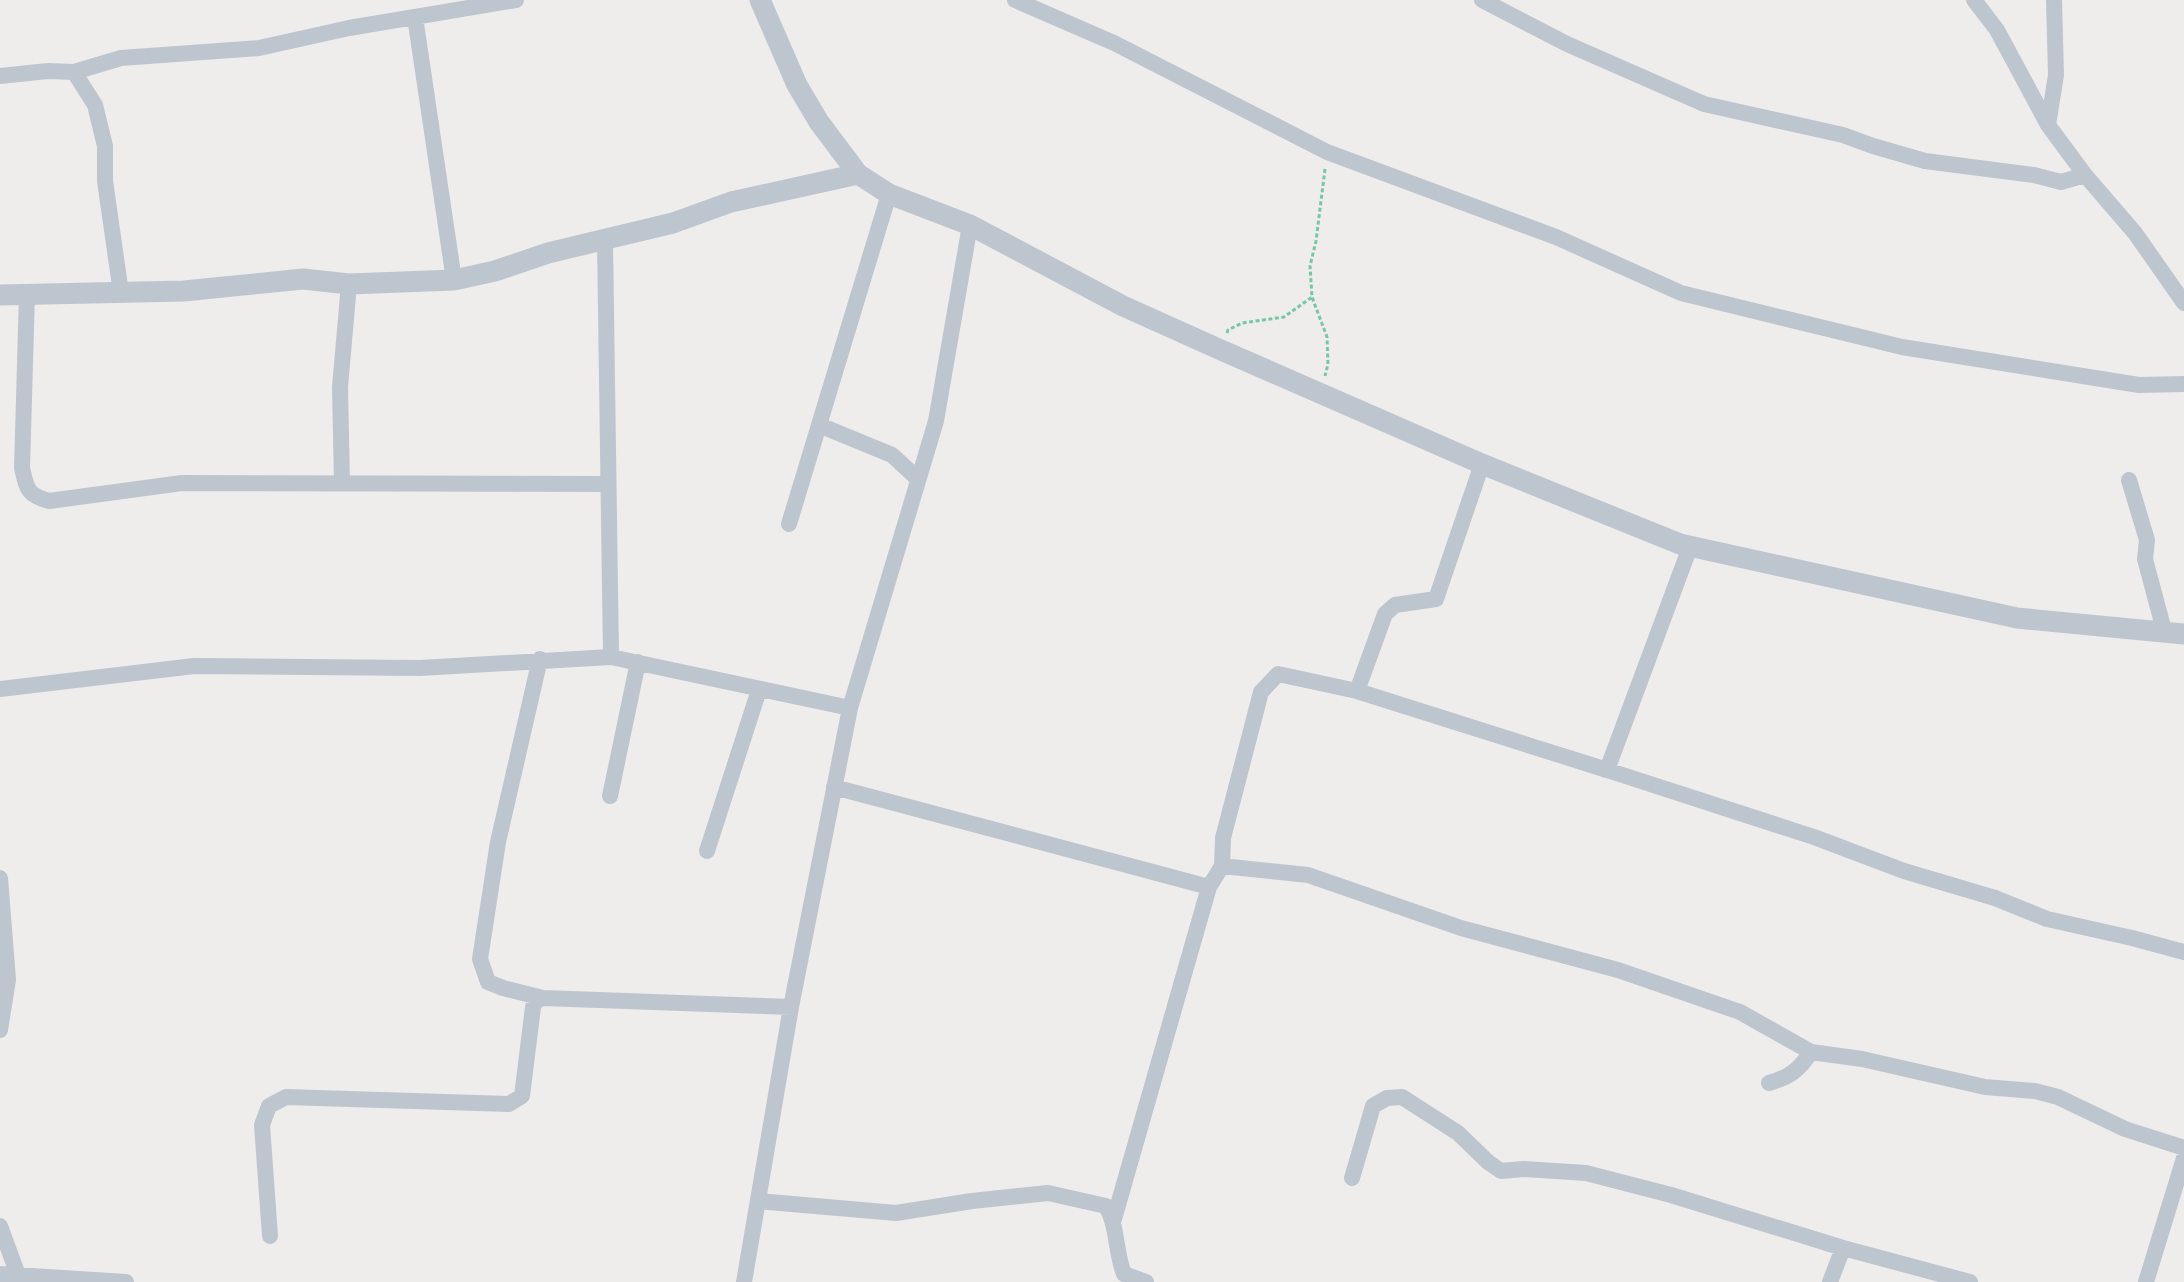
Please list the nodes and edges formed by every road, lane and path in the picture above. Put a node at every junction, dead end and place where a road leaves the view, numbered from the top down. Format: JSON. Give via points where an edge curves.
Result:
{"nodes":[{"id":1,"x":516,"y":0,"type":"edge"},
{"id":2,"x":760,"y":0,"type":"edge"},
{"id":3,"x":1015,"y":0,"type":"edge"},
{"id":4,"x":1974,"y":0,"type":"edge"},
{"id":5,"x":2054,"y":0,"type":"edge"},
{"id":6,"x":1486,"y":1,"type":"edge"},
{"id":7,"x":415,"y":17,"type":"junction"},
{"id":8,"x":74,"y":72,"type":"junction"},
{"id":9,"x":0,"y":76,"type":"edge"},
{"id":10,"x":2048,"y":125,"type":"junction"},
{"id":11,"x":1327,"y":152,"type":"junction"},
{"id":12,"x":858,"y":174,"type":"junction"},
{"id":13,"x":2085,"y":175,"type":"junction"},
{"id":14,"x":889,"y":194,"type":"junction"},
{"id":15,"x":970,"y":225,"type":"junction"},
{"id":16,"x":605,"y":240,"type":"junction"},
{"id":17,"x":454,"y":280,"type":"junction"},
{"id":18,"x":349,"y":284,"type":"junction"},
{"id":19,"x":121,"y":293,"type":"junction"},
{"id":20,"x":28,"y":294,"type":"junction"},
{"id":21,"x":0,"y":295,"type":"edge"},
{"id":22,"x":1312,"y":297,"type":"junction"},
{"id":23,"x":2184,"y":303,"type":"edge"},
{"id":24,"x":1220,"y":350,"type":"junction"},
{"id":25,"x":2184,"y":384,"type":"edge"},
{"id":26,"x":1322,"y":393,"type":"junction"},
{"id":27,"x":819,"y":425,"type":"junction"},
{"id":28,"x":1482,"y":464,"type":"junction"},
{"id":29,"x":917,"y":478,"type":"junction"},
{"id":30,"x":2129,"y":480,"type":"dead end"},
{"id":31,"x":342,"y":483,"type":"junction"},
{"id":32,"x":608,"y":484,"type":"junction"},
{"id":33,"x":789,"y":524,"type":"dead end"},
{"id":34,"x":1690,"y":547,"type":"junction"},
{"id":35,"x":2174,"y":634,"type":"edge"},
{"id":36,"x":611,"y":656,"type":"junction"},
{"id":37,"x":540,"y":659,"type":"junction"},
{"id":38,"x":638,"y":662,"type":"junction"},
{"id":39,"x":0,"y":689,"type":"edge"},
{"id":40,"x":759,"y":690,"type":"junction"},
{"id":41,"x":1357,"y":691,"type":"junction"},
{"id":42,"x":850,"y":708,"type":"junction"},
{"id":43,"x":1607,"y":770,"type":"junction"},
{"id":44,"x":834,"y":787,"type":"junction"},
{"id":45,"x":610,"y":796,"type":"dead end"},
{"id":46,"x":706,"y":851,"type":"dead end"},
{"id":47,"x":1222,"y":866,"type":"junction"},
{"id":48,"x":0,"y":878,"type":"edge"},
{"id":49,"x":1209,"y":887,"type":"junction"},
{"id":50,"x":2184,"y":952,"type":"edge"},
{"id":51,"x":544,"y":998,"type":"junction"},
{"id":52,"x":790,"y":1007,"type":"junction"},
{"id":53,"x":0,"y":1030,"type":"edge"},
{"id":54,"x":1811,"y":1052,"type":"junction"},
{"id":55,"x":1769,"y":1083,"type":"dead end"},
{"id":56,"x":2184,"y":1148,"type":"edge"},
{"id":57,"x":2184,"y":1158,"type":"edge"},
{"id":58,"x":1352,"y":1178,"type":"dead end"},
{"id":59,"x":758,"y":1201,"type":"junction"},
{"id":60,"x":1114,"y":1220,"type":"junction"},
{"id":61,"x":0,"y":1226,"type":"edge"},
{"id":62,"x":270,"y":1236,"type":"dead end"},
{"id":63,"x":1843,"y":1248,"type":"junction"},
{"id":64,"x":0,"y":1274,"type":"edge"},
{"id":65,"x":18,"y":1275,"type":"junction"},
{"id":66,"x":126,"y":1282,"type":"edge"},
{"id":67,"x":744,"y":1282,"type":"edge"},
{"id":68,"x":1146,"y":1282,"type":"edge"},
{"id":69,"x":1830,"y":1282,"type":"edge"},
{"id":70,"x":1970,"y":1282,"type":"edge"},
{"id":71,"x":2146,"y":1282,"type":"edge"}],
"edges":[{"from":1,"to":7,"type":"street"},
{"from":2,"to":12,"type":"street","via":[[797,86]]},
{"from":3,"to":11,"type":"street","via":[[1114,43]]},
{"from":4,"to":10,"type":"street","via":[[1997,30]]},
{"from":5,"to":10,"type":"street","via":[[2056,75]]},
{"from":6,"to":13,"type":"street","via":[[1567,44],[1704,104],[1843,135],[1925,161],[2061,182]]},
{"from":7,"to":8,"type":"street","via":[[259,48],[121,58]]},
{"from":7,"to":17,"type":"street"},
{"from":8,"to":9,"type":"street"},
{"from":8,"to":19,"type":"street","via":[[95,105],[105,146],[105,181]]},
{"from":10,"to":13,"type":"street"},
{"from":11,"to":22,"type":"path","via":[[1310,266]]},
{"from":11,"to":25,"type":"street","via":[[1556,237],[1681,293],[1902,347],[2140,385]]},
{"from":12,"to":14,"type":"street"},
{"from":12,"to":16,"type":"street","via":[[731,202],[673,223]]},
{"from":13,"to":23,"type":"street","via":[[2135,232]]},
{"from":14,"to":15,"type":"street"},
{"from":14,"to":27,"type":"street"},
{"from":15,"to":24,"type":"street","via":[[1123,306]]},
{"from":15,"to":29,"type":"street","via":[[936,421]]},
{"from":16,"to":17,"type":"street"},
{"from":16,"to":32,"type":"street"},
{"from":17,"to":18,"type":"street"},
{"from":18,"to":19,"type":"street","via":[[303,279],[184,291]]},
{"from":18,"to":31,"type":"street","via":[[340,387]]},
{"from":19,"to":20,"type":"street"},
{"from":20,"to":21,"type":"street"},
{"from":20,"to":31,"type":"street","via":[[22,468],[27,490],[37,498],[50,501],[182,483]]},
{"from":22,"to":24,"type":"path","via":[[1284,317],[1242,323],[1228,330]]},
{"from":22,"to":26,"type":"path","via":[[1327,337],[1328,364]]},
{"from":24,"to":26,"type":"street"},
{"from":26,"to":28,"type":"street"},
{"from":27,"to":29,"type":"street","via":[[892,455]]},
{"from":27,"to":33,"type":"street"},
{"from":28,"to":34,"type":"street"},
{"from":28,"to":41,"type":"street","via":[[1436,599],[1395,605],[1385,614]]},
{"from":29,"to":42,"type":"street"},
{"from":30,"to":35,"type":"street","via":[[2147,540],[2145,559]]},
{"from":31,"to":32,"type":"street"},
{"from":32,"to":36,"type":"street"},
{"from":34,"to":35,"type":"street","via":[[2016,618]]},
{"from":34,"to":43,"type":"street"},
{"from":36,"to":37,"type":"street"},
{"from":36,"to":38,"type":"street"},
{"from":37,"to":39,"type":"street","via":[[420,668],[194,666]]},
{"from":37,"to":51,"type":"street","via":[[498,842],[480,959],[488,982]]},
{"from":38,"to":40,"type":"street"},
{"from":38,"to":45,"type":"street"},
{"from":40,"to":42,"type":"street"},
{"from":40,"to":46,"type":"street"},
{"from":41,"to":43,"type":"street"},
{"from":41,"to":47,"type":"street","via":[[1278,674],[1261,692],[1223,838]]},
{"from":42,"to":44,"type":"street"},
{"from":43,"to":50,"type":"street","via":[[1790,828],[2047,919]]},
{"from":44,"to":49,"type":"street"},
{"from":44,"to":52,"type":"street"},
{"from":47,"to":49,"type":"street"},
{"from":47,"to":54,"type":"street","via":[[1308,875],[1461,928],[1618,970],[1740,1012]]},
{"from":48,"to":53,"type":"street","via":[[8,980]]},
{"from":49,"to":60,"type":"street"},
{"from":51,"to":52,"type":"street"},
{"from":51,"to":62,"type":"street","via":[[536,1001],[533,1008],[522,1096],[509,1104],[286,1097],[269,1106],[262,1124]]},
{"from":52,"to":59,"type":"street"},
{"from":54,"to":55,"type":"street","via":[[1801,1068],[1788,1078]]},
{"from":54,"to":56,"type":"street","via":[[1862,1059],[1985,1087],[2036,1091],[2058,1097],[2125,1129]]},
{"from":57,"to":71,"type":"street"},
{"from":58,"to":63,"type":"street","via":[[1374,1106],[1387,1098],[1402,1097],[1458,1133],[1501,1171],[1523,1169],[1586,1173],[1671,1195]]},
{"from":59,"to":60,"type":"street","via":[[896,1213],[1048,1193],[1106,1206]]},
{"from":59,"to":67,"type":"street"},
{"from":60,"to":68,"type":"street","via":[[1118,1258],[1124,1274]]},
{"from":61,"to":65,"type":"street"},
{"from":63,"to":69,"type":"street"},
{"from":63,"to":70,"type":"street"},
{"from":64,"to":65,"type":"street"},
{"from":65,"to":66,"type":"street"}]}
